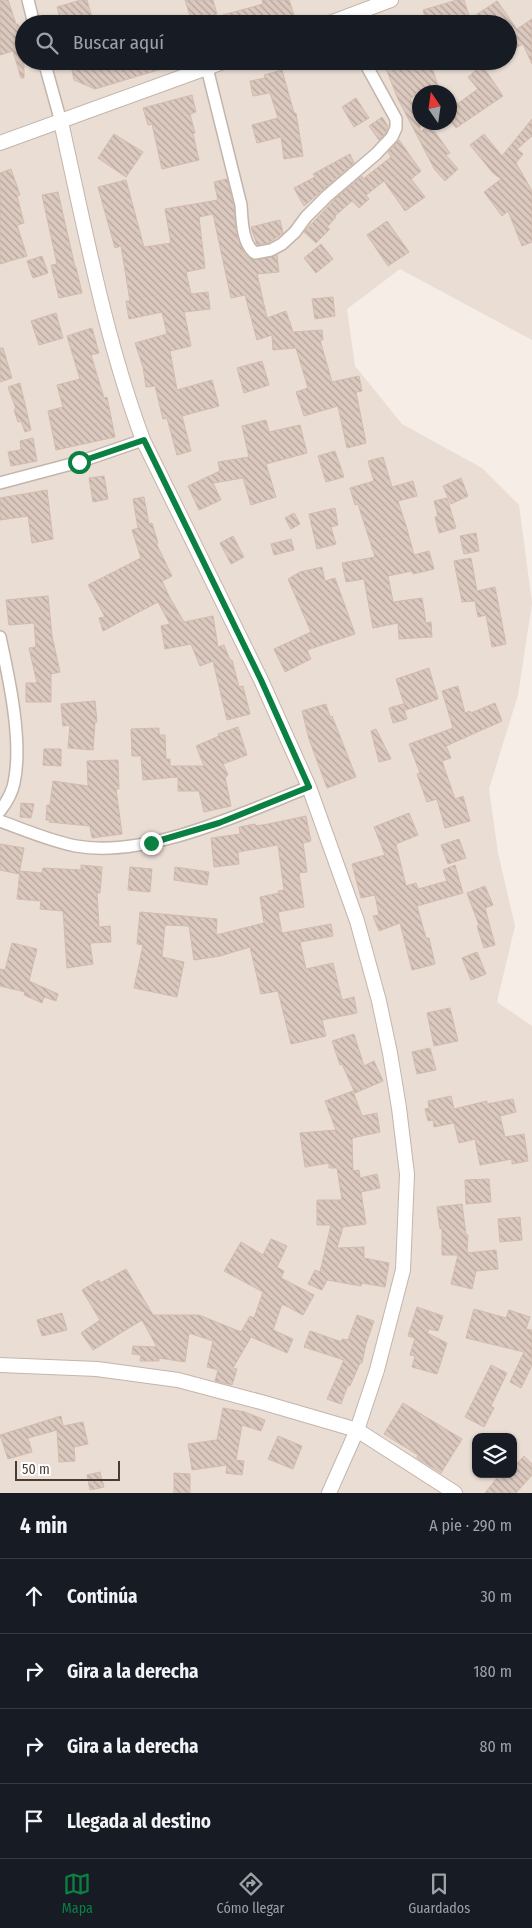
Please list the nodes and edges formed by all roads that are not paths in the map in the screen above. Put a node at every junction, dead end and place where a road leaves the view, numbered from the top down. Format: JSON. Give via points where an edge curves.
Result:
{"nodes":[{"id":1,"x":28,"y":0,"type":"edge"},
{"id":2,"x":391,"y":0,"type":"edge"},
{"id":3,"x":32,"y":15,"type":"edge"},
{"id":4,"x":359,"y":15,"type":"edge"},
{"id":5,"x":47,"y":70,"type":"edge"},
{"id":6,"x":202,"y":70,"type":"edge"},
{"id":7,"x":207,"y":70,"type":"edge"},
{"id":8,"x":369,"y":70,"type":"edge"},
{"id":9,"x":61,"y":122,"type":"junction"},
{"id":10,"x":0,"y":143,"type":"edge"},
{"id":11,"x":144,"y":440,"type":"junction"},
{"id":12,"x":0,"y":483,"type":"edge"},
{"id":13,"x":0,"y":637,"type":"edge"},
{"id":14,"x":309,"y":787,"type":"junction"},
{"id":15,"x":0,"y":811,"type":"edge"},
{"id":16,"x":0,"y":821,"type":"edge"},
{"id":17,"x":0,"y":1365,"type":"edge"},
{"id":18,"x":357,"y":1430,"type":"junction"},
{"id":19,"x":329,"y":1493,"type":"edge"},
{"id":20,"x":455,"y":1493,"type":"edge"}],
"edges":[{"from":1,"to":3,"type":"street"},
{"from":2,"to":4,"type":"street"},
{"from":5,"to":9,"type":"street"},
{"from":6,"to":9,"type":"street"},
{"from":7,"to":8,"type":"street","via":[[242,220],[250,250],[254,253],[282,244],[327,196],[392,137],[396,119]]},
{"from":9,"to":10,"type":"street"},
{"from":9,"to":11,"type":"street","via":[[112,346]]},
{"from":11,"to":12,"type":"street"},
{"from":11,"to":14,"type":"street","via":[[261,680]]},
{"from":13,"to":15,"type":"street","via":[[15,727],[17,763],[14,785]]},
{"from":14,"to":16,"type":"street","via":[[219,823],[151,843],[112,848],[76,846]]},
{"from":14,"to":18,"type":"street","via":[[357,921],[379,1002],[400,1108],[407,1174],[403,1270],[377,1370]]},
{"from":17,"to":18,"type":"street","via":[[97,1369],[178,1380]]},
{"from":18,"to":19,"type":"street"},
{"from":18,"to":20,"type":"street"}]}
